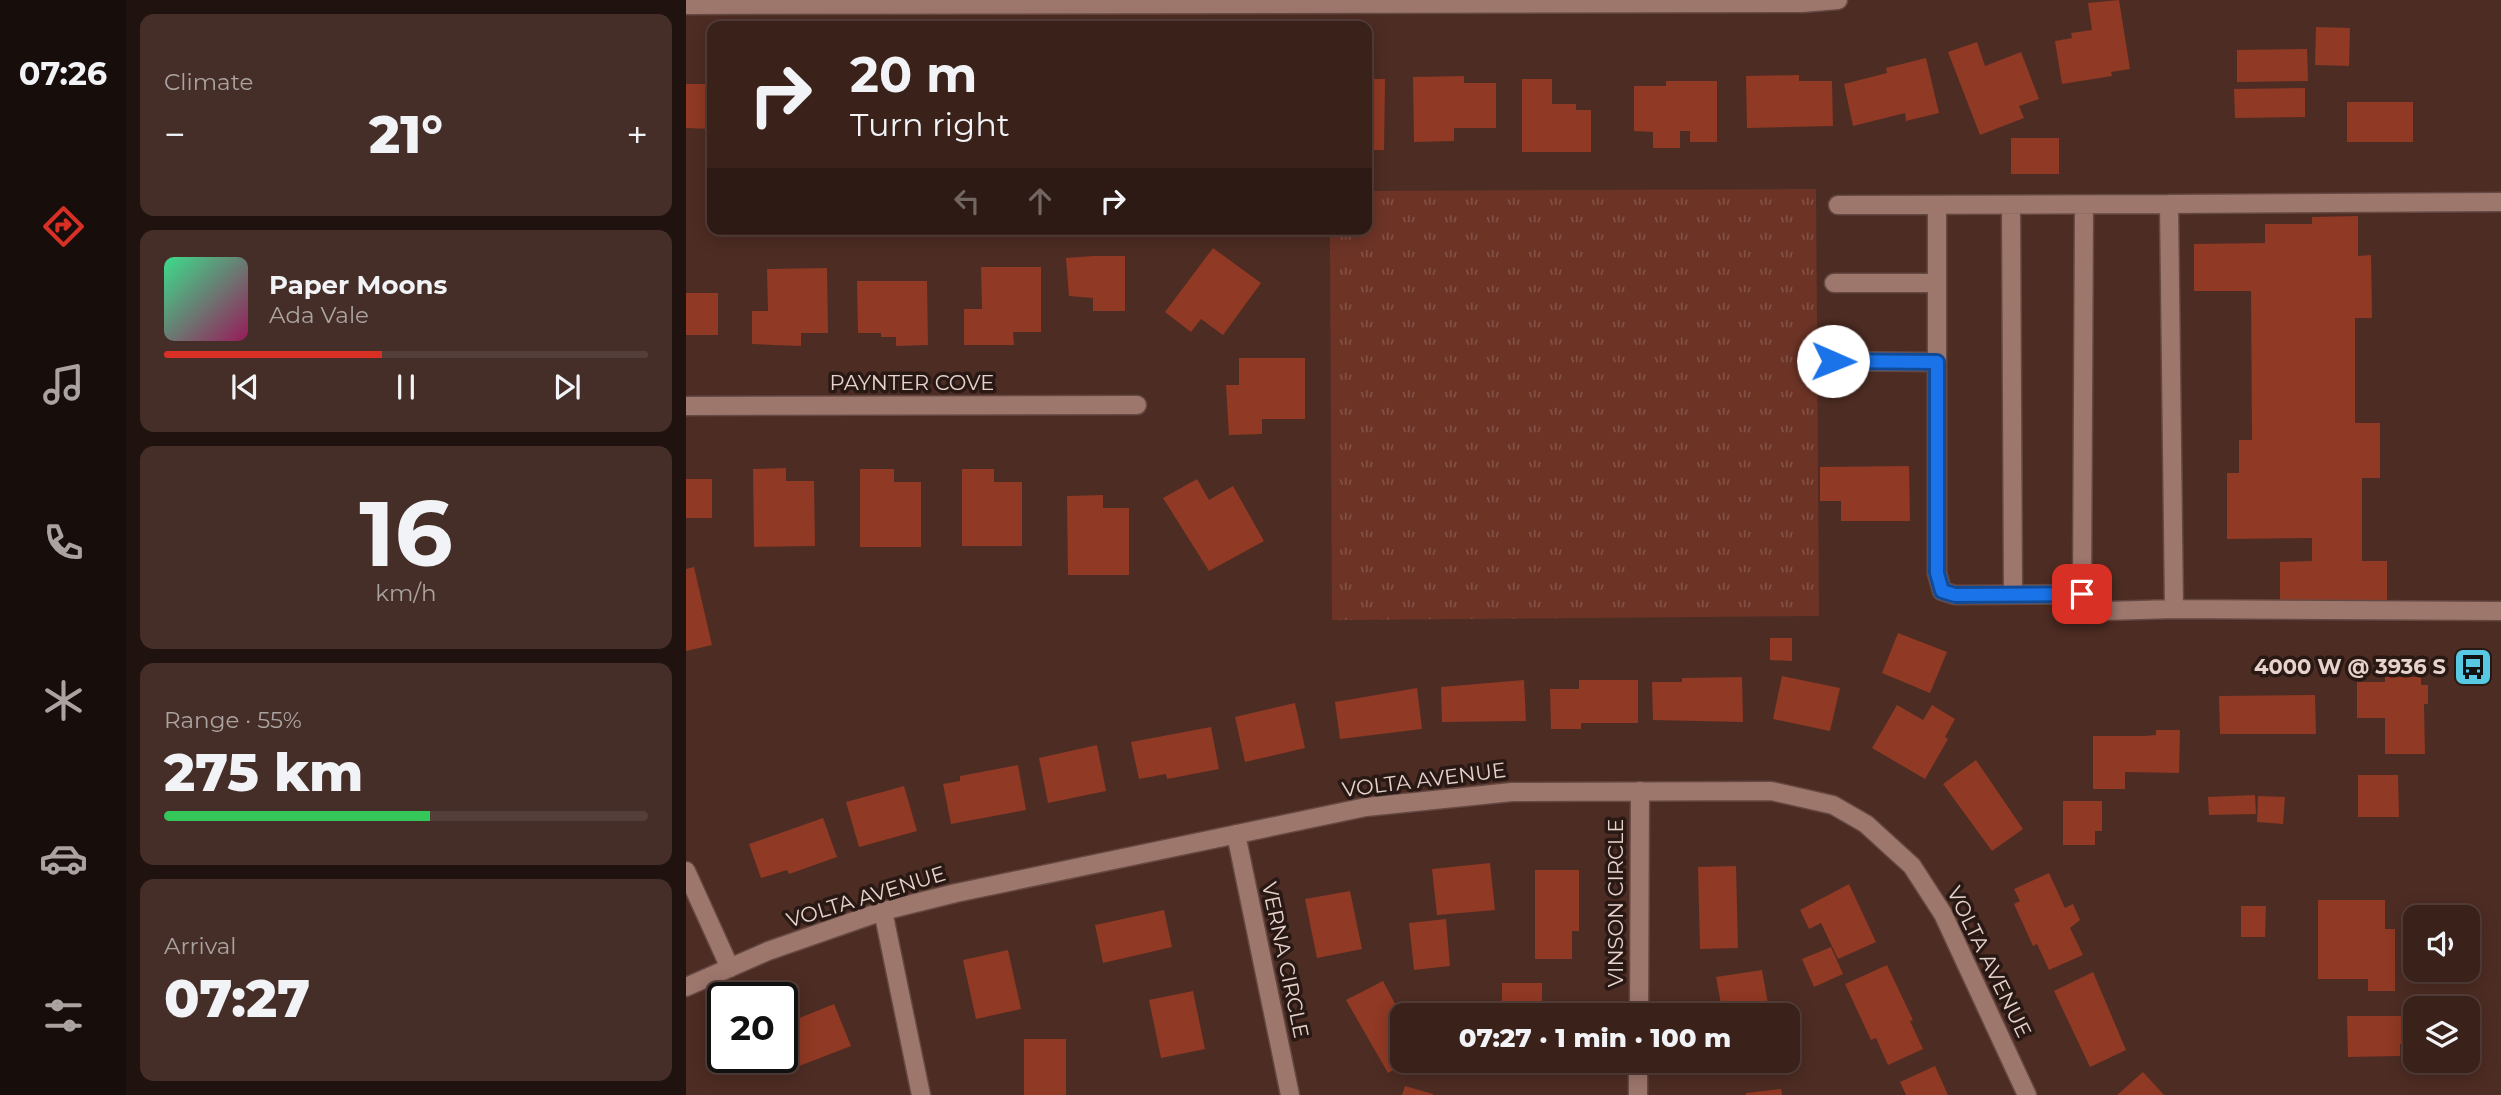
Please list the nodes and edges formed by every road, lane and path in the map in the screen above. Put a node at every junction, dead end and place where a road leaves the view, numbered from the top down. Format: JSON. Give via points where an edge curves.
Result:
{"nodes":[{"id":1,"x":1838,"y":0,"type":"edge"},
{"id":2,"x":686,"y":5,"type":"edge"},
{"id":3,"x":2501,"y":202,"type":"edge"},
{"id":4,"x":2169,"y":204,"type":"junction"},
{"id":5,"x":1838,"y":205,"type":"dead end"},
{"id":6,"x":1937,"y":205,"type":"junction"},
{"id":7,"x":2011,"y":205,"type":"junction"},
{"id":8,"x":2084,"y":205,"type":"junction"},
{"id":9,"x":1834,"y":283,"type":"dead end"},
{"id":10,"x":1937,"y":283,"type":"junction"},
{"id":11,"x":1833,"y":361,"type":"dead end"},
{"id":12,"x":1937,"y":362,"type":"junction"},
{"id":13,"x":1137,"y":405,"type":"dead end"},
{"id":14,"x":686,"y":406,"type":"edge"},
{"id":15,"x":2013,"y":594,"type":"junction"},
{"id":16,"x":2082,"y":594,"type":"junction"},
{"id":17,"x":2174,"y":609,"type":"junction"},
{"id":18,"x":2501,"y":611,"type":"edge"},
{"id":19,"x":1640,"y":791,"type":"junction"},
{"id":20,"x":1236,"y":834,"type":"junction"},
{"id":21,"x":686,"y":871,"type":"edge"},
{"id":22,"x":883,"y":911,"type":"junction"},
{"id":23,"x":730,"y":968,"type":"junction"},
{"id":24,"x":686,"y":987,"type":"edge"},
{"id":25,"x":1639,"y":1003,"type":"edge"},
{"id":26,"x":1638,"y":1073,"type":"edge"},
{"id":27,"x":921,"y":1095,"type":"edge"},
{"id":28,"x":1290,"y":1095,"type":"edge"},
{"id":29,"x":1638,"y":1095,"type":"edge"},
{"id":30,"x":2027,"y":1095,"type":"edge"}],
"edges":[{"from":1,"to":2,"type":"street"},
{"from":3,"to":4,"type":"street"},
{"from":4,"to":8,"type":"street"},
{"from":4,"to":17,"type":"street"},
{"from":5,"to":6,"type":"street"},
{"from":6,"to":7,"type":"street"},
{"from":6,"to":10,"type":"street"},
{"from":7,"to":8,"type":"street"},
{"from":7,"to":15,"type":"street"},
{"from":8,"to":16,"type":"street"},
{"from":9,"to":10,"type":"street"},
{"from":10,"to":12,"type":"street"},
{"from":11,"to":12,"type":"street"},
{"from":12,"to":15,"type":"street","via":[[1938,582],[1942,591],[1955,595]]},
{"from":13,"to":14,"type":"street","name":"PAYNTER COVE"},
{"from":15,"to":16,"type":"street"},
{"from":16,"to":17,"type":"street","via":[[2106,611]]},
{"from":17,"to":18,"type":"street"},
{"from":19,"to":20,"type":"street","name":"VOLTA AVENUE","via":[[1512,792],[1415,799]]},
{"from":19,"to":25,"type":"street","name":"VINSON CIRCLE"},
{"from":19,"to":30,"type":"street","name":"VOLTA AVENUE","via":[[1794,794],[1832,805],[1874,830],[1912,866],[1934,897]]},
{"from":20,"to":22,"type":"street","name":"VOLTA AVENUE"},
{"from":20,"to":28,"type":"street","name":"VERNA CIRCLE"},
{"from":21,"to":23,"type":"street"},
{"from":22,"to":23,"type":"street","name":"VOLTA AVENUE"},
{"from":22,"to":27,"type":"street"},
{"from":23,"to":24,"type":"street","name":"VOLTA AVENUE"},
{"from":26,"to":29,"type":"street"}]}
